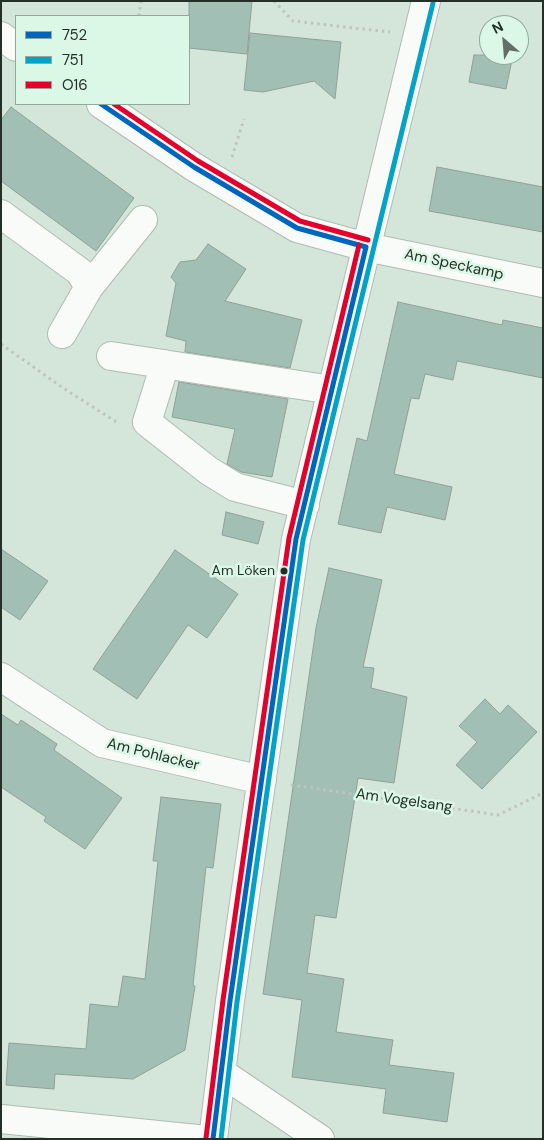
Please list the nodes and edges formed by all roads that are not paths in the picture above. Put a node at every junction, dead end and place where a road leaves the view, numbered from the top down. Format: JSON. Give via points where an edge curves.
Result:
{"nodes":[{"id":1,"x":426,"y":1,"type":"edge"},
{"id":2,"x":102,"y":105,"type":"edge"},
{"id":3,"x":1,"y":214,"type":"edge"},
{"id":4,"x":142,"y":220,"type":"dead end"},
{"id":5,"x":366,"y":247,"type":"junction"},
{"id":6,"x":543,"y":283,"type":"edge"},
{"id":7,"x":89,"y":287,"type":"junction"},
{"id":8,"x":62,"y":334,"type":"dead end"},
{"id":9,"x":111,"y":356,"type":"dead end"},
{"id":10,"x":165,"y":364,"type":"junction"},
{"id":11,"x":332,"y":390,"type":"junction"},
{"id":12,"x":305,"y":505,"type":"junction"},
{"id":13,"x":1,"y":677,"type":"edge"},
{"id":14,"x":262,"y":780,"type":"junction"},
{"id":15,"x":222,"y":1072,"type":"junction"},
{"id":16,"x":9,"y":1126,"type":"edge"},
{"id":17,"x":196,"y":1139,"type":"edge"},
{"id":18,"x":213,"y":1139,"type":"edge"},
{"id":19,"x":320,"y":1139,"type":"edge"}],
"edges":[{"from":1,"to":5,"type":"street"},
{"from":2,"to":5,"type":"street","via":[[194,167],[297,228]]},
{"from":3,"to":7,"type":"street","via":[[80,272]]},
{"from":4,"to":7,"type":"street"},
{"from":5,"to":6,"type":"street","name":"Am Speckamp"},
{"from":5,"to":11,"type":"street"},
{"from":7,"to":8,"type":"street"},
{"from":9,"to":10,"type":"street"},
{"from":10,"to":11,"type":"street"},
{"from":10,"to":12,"type":"street","via":[[148,423],[209,471],[235,487]]},
{"from":11,"to":12,"type":"street"},
{"from":12,"to":14,"type":"street","via":[[294,556]]},
{"from":13,"to":14,"type":"street","name":"Am Pohlacker","via":[[102,744]]},
{"from":14,"to":15,"type":"street"},
{"from":15,"to":18,"type":"street"},
{"from":15,"to":19,"type":"street"},
{"from":16,"to":17,"type":"street"}]}
